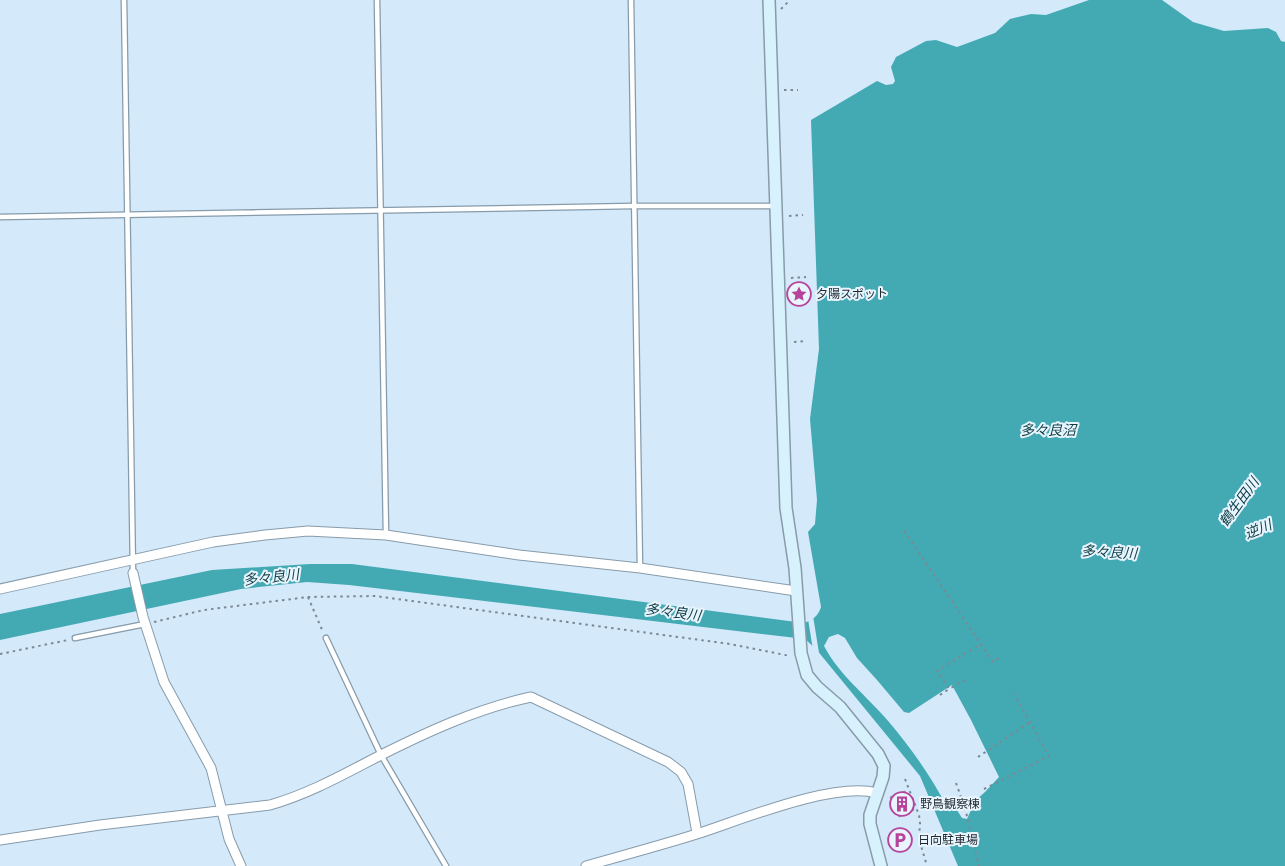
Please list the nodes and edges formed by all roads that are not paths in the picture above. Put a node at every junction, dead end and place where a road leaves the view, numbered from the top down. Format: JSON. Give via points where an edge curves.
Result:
{"nodes":[{"id":1,"x":124,"y":0,"type":"edge"},
{"id":2,"x":377,"y":0,"type":"edge"},
{"id":3,"x":631,"y":0,"type":"edge"},
{"id":4,"x":769,"y":0,"type":"edge"},
{"id":5,"x":634,"y":206,"type":"junction"},
{"id":6,"x":776,"y":206,"type":"junction"},
{"id":7,"x":380,"y":211,"type":"junction"},
{"id":8,"x":128,"y":216,"type":"junction"},
{"id":9,"x":0,"y":217,"type":"edge"},
{"id":10,"x":386,"y":536,"type":"junction"},
{"id":11,"x":132,"y":561,"type":"junction"},
{"id":12,"x":640,"y":568,"type":"junction"},
{"id":13,"x":133,"y":572,"type":"joint"},
{"id":14,"x":0,"y":589,"type":"edge"},
{"id":15,"x":796,"y":591,"type":"junction"},
{"id":16,"x":144,"y":620,"type":"junction"},
{"id":17,"x":76,"y":638,"type":"road end"},
{"id":18,"x":326,"y":638,"type":"road end"},
{"id":19,"x":382,"y":755,"type":"junction"},
{"id":20,"x":877,"y":793,"type":"junction"},
{"id":21,"x":223,"y":810,"type":"junction"},
{"id":22,"x":698,"y":834,"type":"junction"},
{"id":23,"x":0,"y":840,"type":"edge"},
{"id":24,"x":241,"y":866,"type":"edge"},
{"id":25,"x":446,"y":866,"type":"edge"},
{"id":26,"x":586,"y":866,"type":"edge"},
{"id":27,"x":881,"y":866,"type":"edge"}],
"edges":[{"from":1,"to":8,"type":"lane"},
{"from":2,"to":7,"type":"lane"},
{"from":3,"to":5,"type":"lane"},
{"from":4,"to":6,"type":"street"},
{"from":5,"to":6,"type":"lane"},
{"from":5,"to":7,"type":"lane"},
{"from":5,"to":12,"type":"lane"},
{"from":6,"to":15,"type":"street","via":[[786,508]]},
{"from":7,"to":8,"type":"lane"},
{"from":7,"to":10,"type":"lane"},
{"from":8,"to":9,"type":"lane"},
{"from":8,"to":11,"type":"lane"},
{"from":10,"to":11,"type":"street","via":[[308,531],[265,535],[213,542]]},
{"from":10,"to":12,"type":"street"},
{"from":11,"to":13,"type":"lane"},
{"from":11,"to":14,"type":"street"},
{"from":12,"to":15,"type":"street"},
{"from":13,"to":16,"type":"street"},
{"from":15,"to":20,"type":"street","via":[[804,668],[810,680],[840,707],[882,759],[884,772]]},
{"from":16,"to":17,"type":"lane"},
{"from":16,"to":21,"type":"street","via":[[164,682],[211,768]]},
{"from":18,"to":19,"type":"lane"},
{"from":19,"to":21,"type":"street","via":[[298,797],[270,805]]},
{"from":19,"to":22,"type":"street","via":[[431,730],[531,697],[668,762],[681,772],[688,784]]},
{"from":19,"to":25,"type":"lane"},
{"from":20,"to":22,"type":"street","via":[[867,790],[839,792],[798,801]]},
{"from":20,"to":27,"type":"street","via":[[870,824]]},
{"from":21,"to":23,"type":"street"},
{"from":21,"to":24,"type":"street","via":[[229,839]]},
{"from":22,"to":26,"type":"street"}]}
